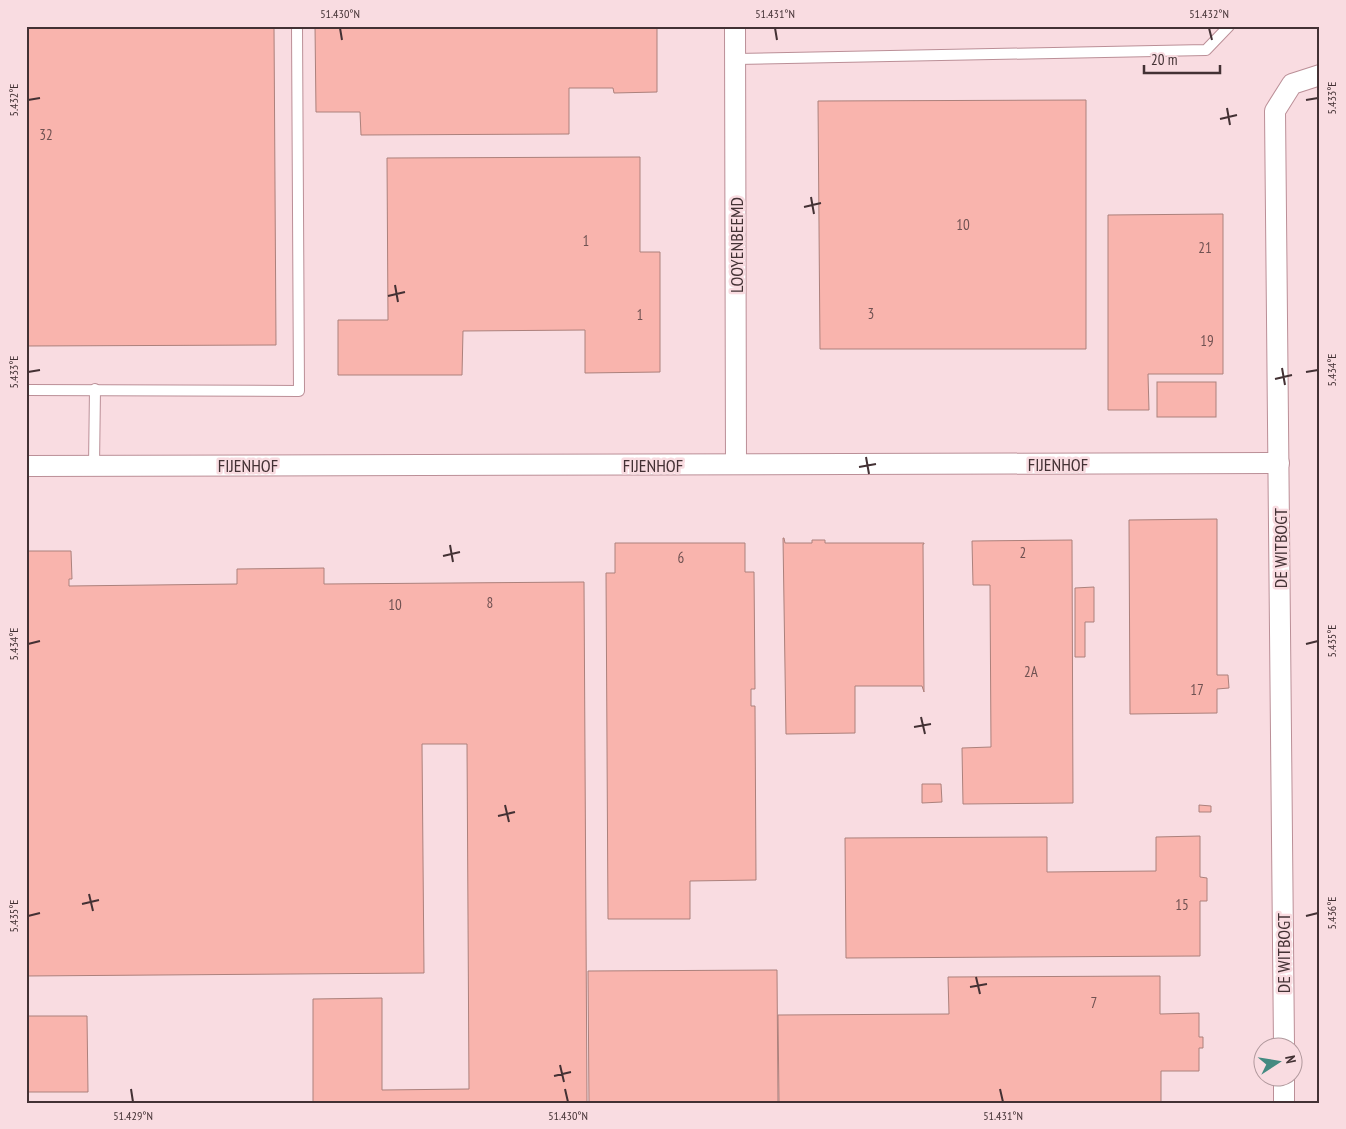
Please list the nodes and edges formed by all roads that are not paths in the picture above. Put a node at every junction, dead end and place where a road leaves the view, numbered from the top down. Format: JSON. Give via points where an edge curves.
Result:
{"nodes":[{"id":1,"x":298,"y":26,"type":"edge"},
{"id":2,"x":735,"y":26,"type":"edge"},
{"id":3,"x":1229,"y":26,"type":"edge"},
{"id":4,"x":736,"y":59,"type":"junction"},
{"id":5,"x":1320,"y":76,"type":"edge"},
{"id":6,"x":95,"y":389,"type":"junction"},
{"id":7,"x":26,"y":390,"type":"edge"},
{"id":8,"x":1279,"y":463,"type":"junction"},
{"id":9,"x":736,"y":464,"type":"junction"},
{"id":10,"x":26,"y":466,"type":"edge"},
{"id":11,"x":94,"y":466,"type":"junction"},
{"id":12,"x":1284,"y":1036,"type":"edge"},
{"id":13,"x":1284,"y":1086,"type":"edge"},
{"id":14,"x":1284,"y":1103,"type":"edge"}],
"edges":[{"from":1,"to":6,"type":"lane","via":[[299,391]]},
{"from":2,"to":4,"type":"street","name":"LOOYENBEEMD"},
{"from":3,"to":4,"type":"lane","via":[[1206,50]]},
{"from":4,"to":9,"type":"street","name":"LOOYENBEEMD"},
{"from":5,"to":8,"type":"street","name":"DE WITBOGT","via":[[1292,84],[1275,111]]},
{"from":6,"to":7,"type":"lane"},
{"from":6,"to":11,"type":"lane"},
{"from":8,"to":9,"type":"street","name":"FIJENHOF"},
{"from":8,"to":12,"type":"street","name":"DE WITBOGT"},
{"from":9,"to":11,"type":"street","name":"FIJENHOF"},
{"from":10,"to":11,"type":"street","name":"FIJENHOF"},
{"from":13,"to":14,"type":"street"}]}
